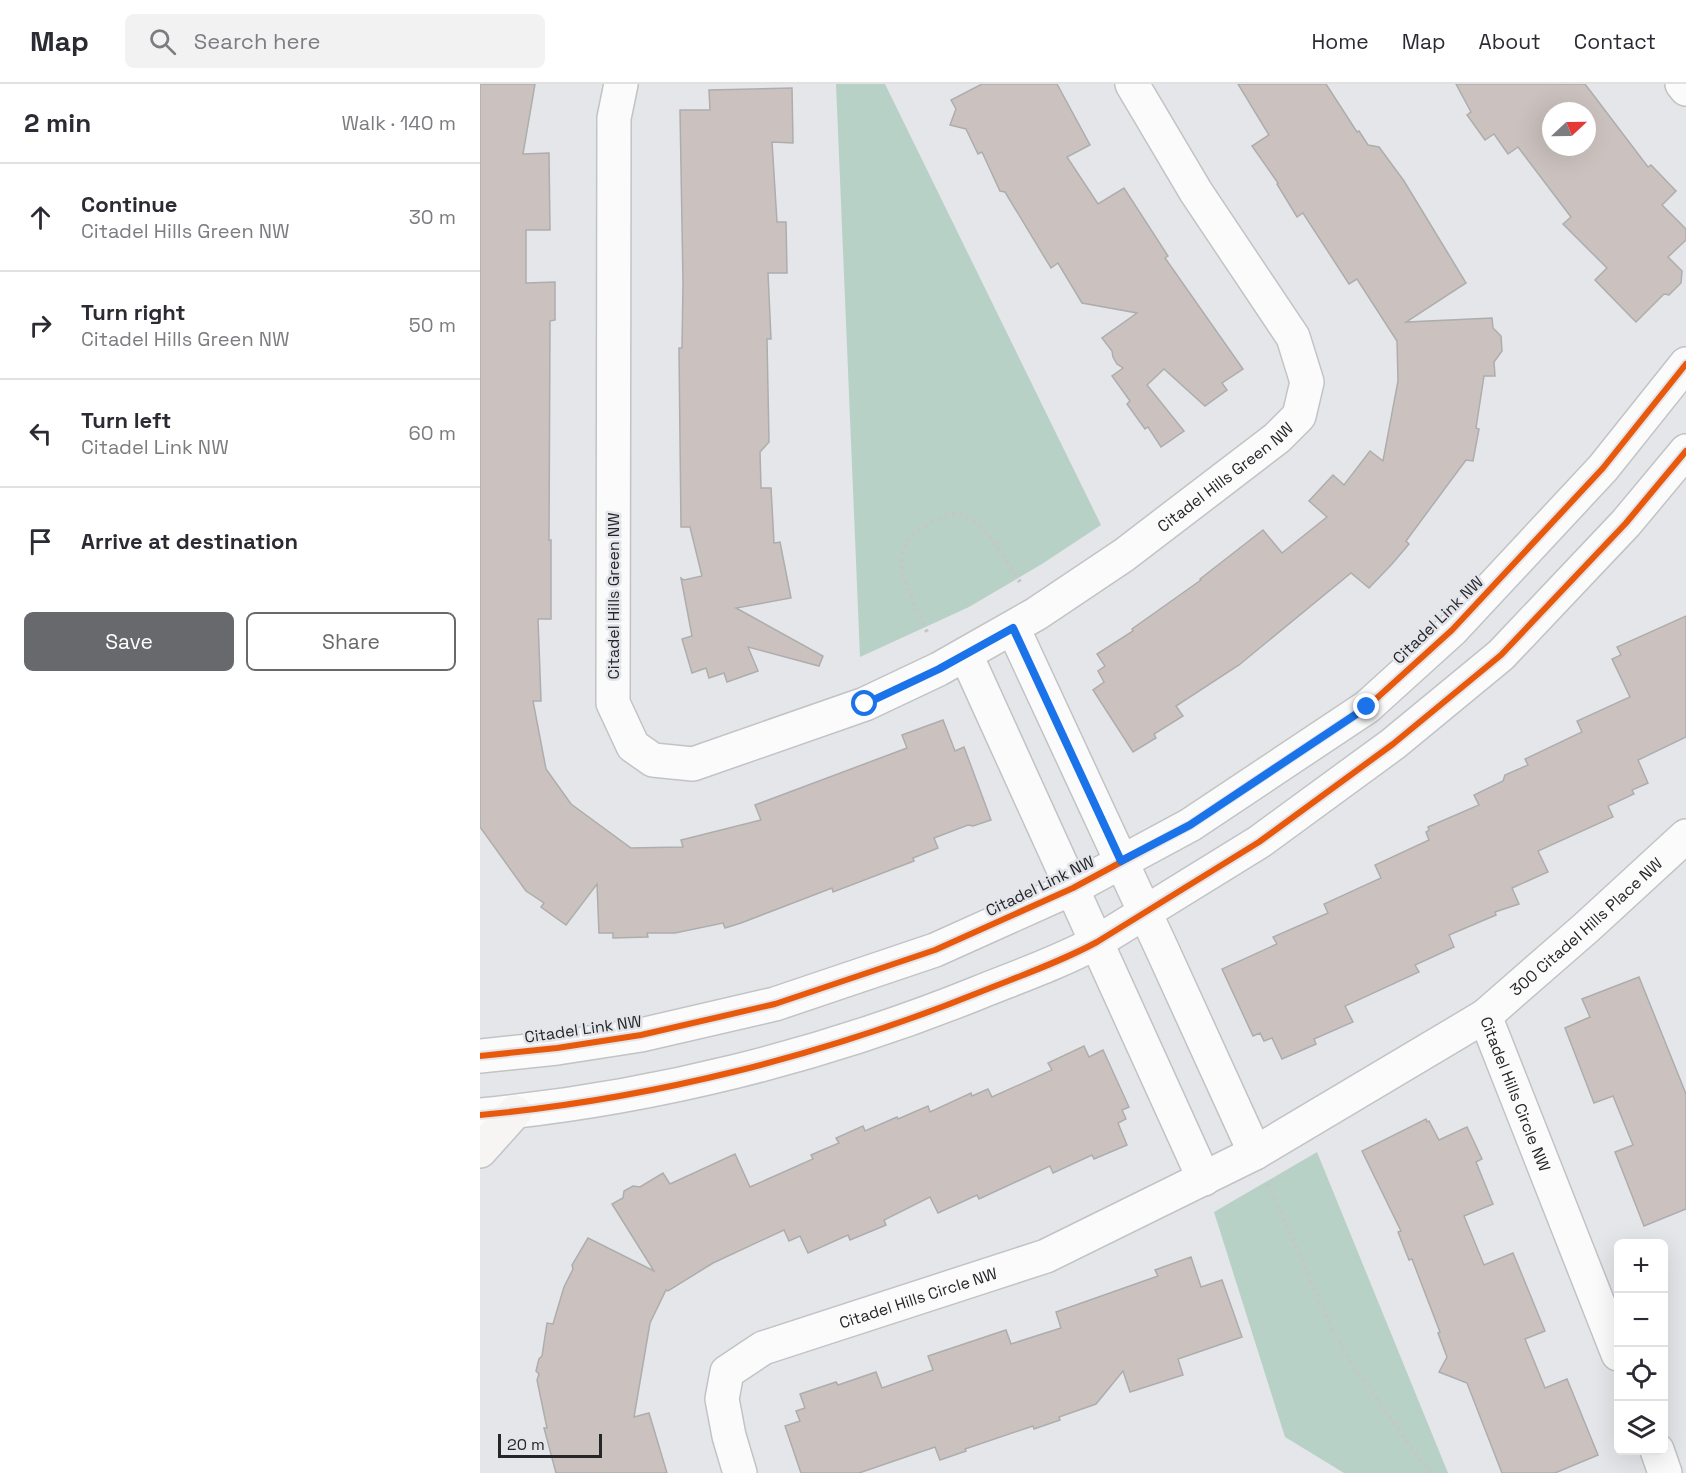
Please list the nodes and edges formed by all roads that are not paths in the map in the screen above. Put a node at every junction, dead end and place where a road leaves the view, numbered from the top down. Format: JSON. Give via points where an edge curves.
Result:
{"nodes":[{"id":1,"x":621,"y":84,"type":"edge"},
{"id":2,"x":1132,"y":84,"type":"edge"},
{"id":3,"x":1682,"y":84,"type":"edge"},
{"id":4,"x":1686,"y":89,"type":"edge"},
{"id":5,"x":1686,"y":364,"type":"edge"},
{"id":6,"x":1686,"y":451,"type":"edge"},
{"id":7,"x":1013,"y":628,"type":"junction"},
{"id":8,"x":966,"y":654,"type":"junction"},
{"id":9,"x":1686,"y":836,"type":"edge"},
{"id":10,"x":1121,"y":861,"type":"junction"},
{"id":11,"x":1073,"y":888,"type":"junction"},
{"id":12,"x":1145,"y":913,"type":"junction"},
{"id":13,"x":1097,"y":942,"type":"junction"},
{"id":14,"x":1485,"y":1016,"type":"junction"},
{"id":15,"x":480,"y":1056,"type":"edge"},
{"id":16,"x":515,"y":1112,"type":"junction"},
{"id":17,"x":480,"y":1115,"type":"edge"},
{"id":18,"x":480,"y":1151,"type":"edge"},
{"id":19,"x":1259,"y":1164,"type":"junction"},
{"id":20,"x":1204,"y":1179,"type":"junction"},
{"id":21,"x":1615,"y":1347,"type":"edge"},
{"id":22,"x":1658,"y":1455,"type":"edge"},
{"id":23,"x":740,"y":1473,"type":"edge"},
{"id":24,"x":1665,"y":1473,"type":"edge"}],
"edges":[{"from":1,"to":8,"type":"street","name":"Citadel Hills Green NW","via":[[614,118],[613,703],[633,746],[653,760],[693,764],[865,704]]},
{"from":2,"to":7,"type":"street","name":"Citadel Hills Green NW","via":[[1196,192],[1293,337],[1307,382],[1299,416],[1277,438],[1124,555]]},
{"from":3,"to":4,"type":"street"},
{"from":5,"to":10,"type":"street","name":"Citadel Link NW","via":[[1603,468],[1452,630],[1367,707],[1190,825]]},
{"from":6,"to":12,"type":"street","via":[[1626,523],[1501,655],[1393,744],[1287,821]]},
{"from":7,"to":8,"type":"street","name":"Citadel Hills Green NW"},
{"from":7,"to":10,"type":"street"},
{"from":8,"to":11,"type":"street"},
{"from":9,"to":14,"type":"street","name":"300 Citadel Hills Place NW"},
{"from":10,"to":11,"type":"street","name":"Citadel Link NW"},
{"from":10,"to":12,"type":"street"},
{"from":11,"to":13,"type":"street"},
{"from":11,"to":15,"type":"street","name":"Citadel Link NW","via":[[935,950],[775,1004],[641,1035]]},
{"from":12,"to":13,"type":"street"},
{"from":12,"to":19,"type":"street"},
{"from":13,"to":16,"type":"street","via":[[915,1018],[795,1056],[673,1085]]},
{"from":13,"to":20,"type":"street"},
{"from":14,"to":19,"type":"street","name":"Citadel Hills Circle NW"},
{"from":14,"to":21,"type":"street","name":"Citadel Hills Circle NW"},
{"from":16,"to":17,"type":"street"},
{"from":16,"to":18,"type":"main road"},
{"from":19,"to":20,"type":"street","name":"Citadel Hills Circle NW"},
{"from":20,"to":23,"type":"street","name":"Citadel Hills Circle NW","via":[[1046,1256],[763,1348],[727,1372],[722,1399]]},
{"from":22,"to":24,"type":"street"}]}
